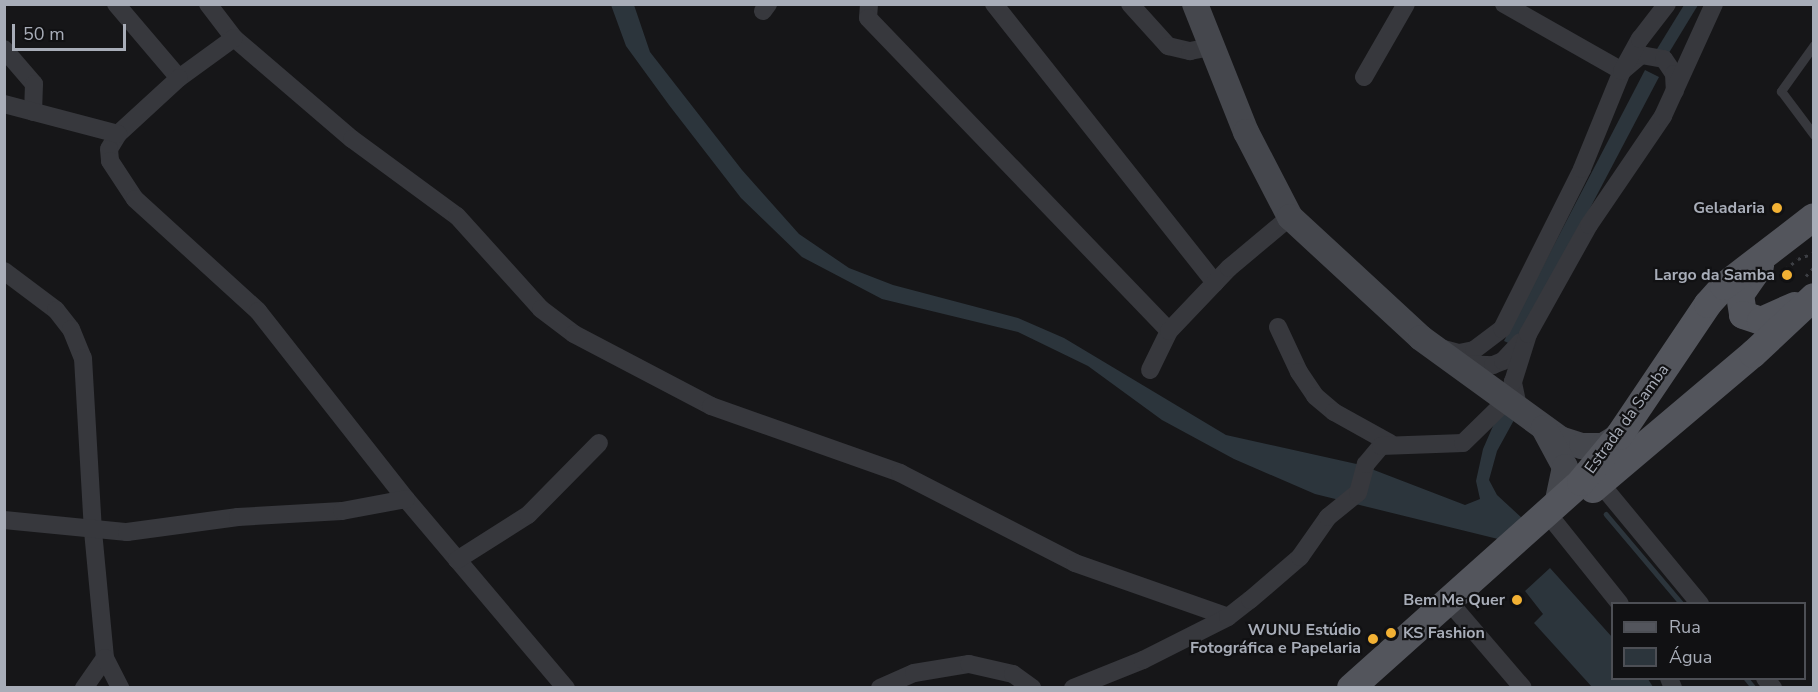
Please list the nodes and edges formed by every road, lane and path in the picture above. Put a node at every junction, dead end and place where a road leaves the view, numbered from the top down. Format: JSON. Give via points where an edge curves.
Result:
{"nodes":[{"id":1,"x":116,"y":4,"type":"edge"},
{"id":2,"x":208,"y":4,"type":"edge"},
{"id":3,"x":869,"y":4,"type":"edge"},
{"id":4,"x":994,"y":4,"type":"edge"},
{"id":5,"x":1130,"y":4,"type":"edge"},
{"id":6,"x":1195,"y":4,"type":"edge"},
{"id":7,"x":1406,"y":4,"type":"edge"},
{"id":8,"x":1504,"y":4,"type":"edge"},
{"id":9,"x":1667,"y":4,"type":"edge"},
{"id":10,"x":1714,"y":4,"type":"edge"},
{"id":11,"x":234,"y":38,"type":"junction"},
{"id":12,"x":1814,"y":45,"type":"edge"},
{"id":13,"x":1210,"y":47,"type":"junction"},
{"id":14,"x":4,"y":49,"type":"edge"},
{"id":15,"x":1622,"y":71,"type":"junction"},
{"id":16,"x":1364,"y":77,"type":"dead end"},
{"id":17,"x":179,"y":78,"type":"junction"},
{"id":18,"x":1674,"y":94,"type":"junction"},
{"id":19,"x":4,"y":104,"type":"edge"},
{"id":20,"x":33,"y":112,"type":"junction"},
{"id":21,"x":118,"y":134,"type":"junction"},
{"id":22,"x":1814,"y":135,"type":"edge"},
{"id":23,"x":1814,"y":216,"type":"edge"},
{"id":24,"x":1290,"y":217,"type":"junction"},
{"id":25,"x":1780,"y":241,"type":"junction"},
{"id":26,"x":1814,"y":253,"type":"edge"},
{"id":27,"x":1814,"y":267,"type":"edge"},
{"id":28,"x":4,"y":271,"type":"edge"},
{"id":29,"x":1776,"y":279,"type":"dead end"},
{"id":30,"x":1215,"y":283,"type":"junction"},
{"id":31,"x":1810,"y":290,"type":"edge"},
{"id":32,"x":1278,"y":327,"type":"dead end"},
{"id":33,"x":1169,"y":331,"type":"junction"},
{"id":34,"x":1528,"y":334,"type":"junction"},
{"id":35,"x":1421,"y":338,"type":"junction"},
{"id":36,"x":1452,"y":360,"type":"junction"},
{"id":37,"x":1150,"y":370,"type":"dead end"},
{"id":38,"x":1512,"y":406,"type":"junction"},
{"id":39,"x":1544,"y":428,"type":"junction"},
{"id":40,"x":1619,"y":436,"type":"junction"},
{"id":41,"x":599,"y":443,"type":"dead end"},
{"id":42,"x":1390,"y":443,"type":"junction"},
{"id":43,"x":1600,"y":483,"type":"junction"},
{"id":44,"x":406,"y":499,"type":"junction"},
{"id":45,"x":4,"y":520,"type":"edge"},
{"id":46,"x":1548,"y":521,"type":"junction"},
{"id":47,"x":93,"y":531,"type":"junction"},
{"id":48,"x":1508,"y":558,"type":"junction"},
{"id":49,"x":458,"y":560,"type":"junction"},
{"id":50,"x":1619,"y":602,"type":"edge"},
{"id":51,"x":1699,"y":602,"type":"edge"},
{"id":52,"x":1457,"y":611,"type":"junction"},
{"id":53,"x":1228,"y":617,"type":"junction"},
{"id":54,"x":105,"y":658,"type":"junction"},
{"id":55,"x":564,"y":686,"type":"edge"},
{"id":56,"x":84,"y":687,"type":"edge"},
{"id":57,"x":120,"y":687,"type":"edge"},
{"id":58,"x":880,"y":687,"type":"edge"},
{"id":59,"x":1032,"y":687,"type":"edge"},
{"id":60,"x":1073,"y":687,"type":"edge"},
{"id":61,"x":1351,"y":687,"type":"edge"},
{"id":62,"x":1369,"y":687,"type":"edge"},
{"id":63,"x":1523,"y":687,"type":"edge"}],
"edges":[{"from":1,"to":17,"type":"street"},
{"from":2,"to":11,"type":"street"},
{"from":3,"to":33,"type":"street","via":[[867,18]]},
{"from":4,"to":30,"type":"street"},
{"from":5,"to":13,"type":"street","via":[[1168,46],[1190,51]]},
{"from":6,"to":13,"type":"street"},
{"from":7,"to":16,"type":"street"},
{"from":8,"to":15,"type":"street"},
{"from":9,"to":15,"type":"street"},
{"from":10,"to":18,"type":"street"},
{"from":11,"to":17,"type":"street"},
{"from":11,"to":53,"type":"street","via":[[351,139],[442,203],[541,309],[574,334],[711,406],[900,473],[1075,563]]},
{"from":12,"to":22,"type":"lane","via":[[1781,92]]},
{"from":13,"to":24,"type":"street","via":[[1251,143]]},
{"from":14,"to":20,"type":"street","via":[[34,84]]},
{"from":15,"to":18,"type":"street","via":[[1641,55],[1656,55],[1670,65]]},
{"from":15,"to":35,"type":"street","via":[[1582,169],[1502,329],[1486,345],[1459,353]]},
{"from":17,"to":21,"type":"street"},
{"from":18,"to":34,"type":"street","via":[[1589,225]]},
{"from":19,"to":20,"type":"street"},
{"from":20,"to":21,"type":"street"},
{"from":21,"to":44,"type":"street","via":[[110,149],[111,161],[135,199],[258,311]]},
{"from":23,"to":25,"type":"main road","name":"Estrada da Samba"},
{"from":24,"to":30,"type":"street"},
{"from":24,"to":35,"type":"street"},
{"from":25,"to":31,"type":"main road","via":[[1740,295],[1743,315],[1761,321]]},
{"from":25,"to":40,"type":"main road","name":"Estrada da Samba","via":[[1708,304]]},
{"from":26,"to":29,"type":"path","via":[[1798,259]]},
{"from":27,"to":31,"type":"path"},
{"from":28,"to":47,"type":"street","via":[[56,309],[71,329],[83,358]]},
{"from":30,"to":33,"type":"street"},
{"from":31,"to":43,"type":"main road","name":"Estrada da Samba","via":[[1753,354]]},
{"from":32,"to":42,"type":"street","via":[[1315,396],[1334,412]]},
{"from":33,"to":37,"type":"street"},
{"from":34,"to":36,"type":"street","via":[[1503,362],[1466,366]]},
{"from":34,"to":38,"type":"street","via":[[1513,382]]},
{"from":35,"to":36,"type":"street"},
{"from":36,"to":38,"type":"street"},
{"from":38,"to":39,"type":"street"},
{"from":38,"to":42,"type":"street","via":[[1463,443],[1449,447]]},
{"from":39,"to":40,"type":"street","via":[[1560,439],[1582,446],[1603,446]]},
{"from":39,"to":46,"type":"street","via":[[1565,467]]},
{"from":40,"to":46,"type":"main road","name":"Estrada da Samba"},
{"from":41,"to":49,"type":"street","via":[[528,515]]},
{"from":42,"to":53,"type":"street","via":[[1380,446],[1345,504],[1328,517],[1300,557]]},
{"from":43,"to":46,"type":"main road","name":"Estrada da Samba"},
{"from":43,"to":51,"type":"street"},
{"from":44,"to":47,"type":"street","via":[[342,512],[238,517],[128,532]]},
{"from":44,"to":49,"type":"street"},
{"from":45,"to":47,"type":"street"},
{"from":46,"to":48,"type":"main road","name":"Estrada da Samba"},
{"from":46,"to":50,"type":"street"},
{"from":47,"to":54,"type":"street"},
{"from":48,"to":52,"type":"main road","name":"Estrada da Samba"},
{"from":48,"to":61,"type":"main road","name":"Estrada da Samba"},
{"from":49,"to":55,"type":"street"},
{"from":52,"to":62,"type":"main road","name":"Estrada da Samba"},
{"from":52,"to":63,"type":"street"},
{"from":53,"to":60,"type":"street","via":[[1143,660]]},
{"from":54,"to":56,"type":"street"},
{"from":54,"to":57,"type":"street"},
{"from":58,"to":59,"type":"street","via":[[914,673],[969,664],[1013,674]]}]}
